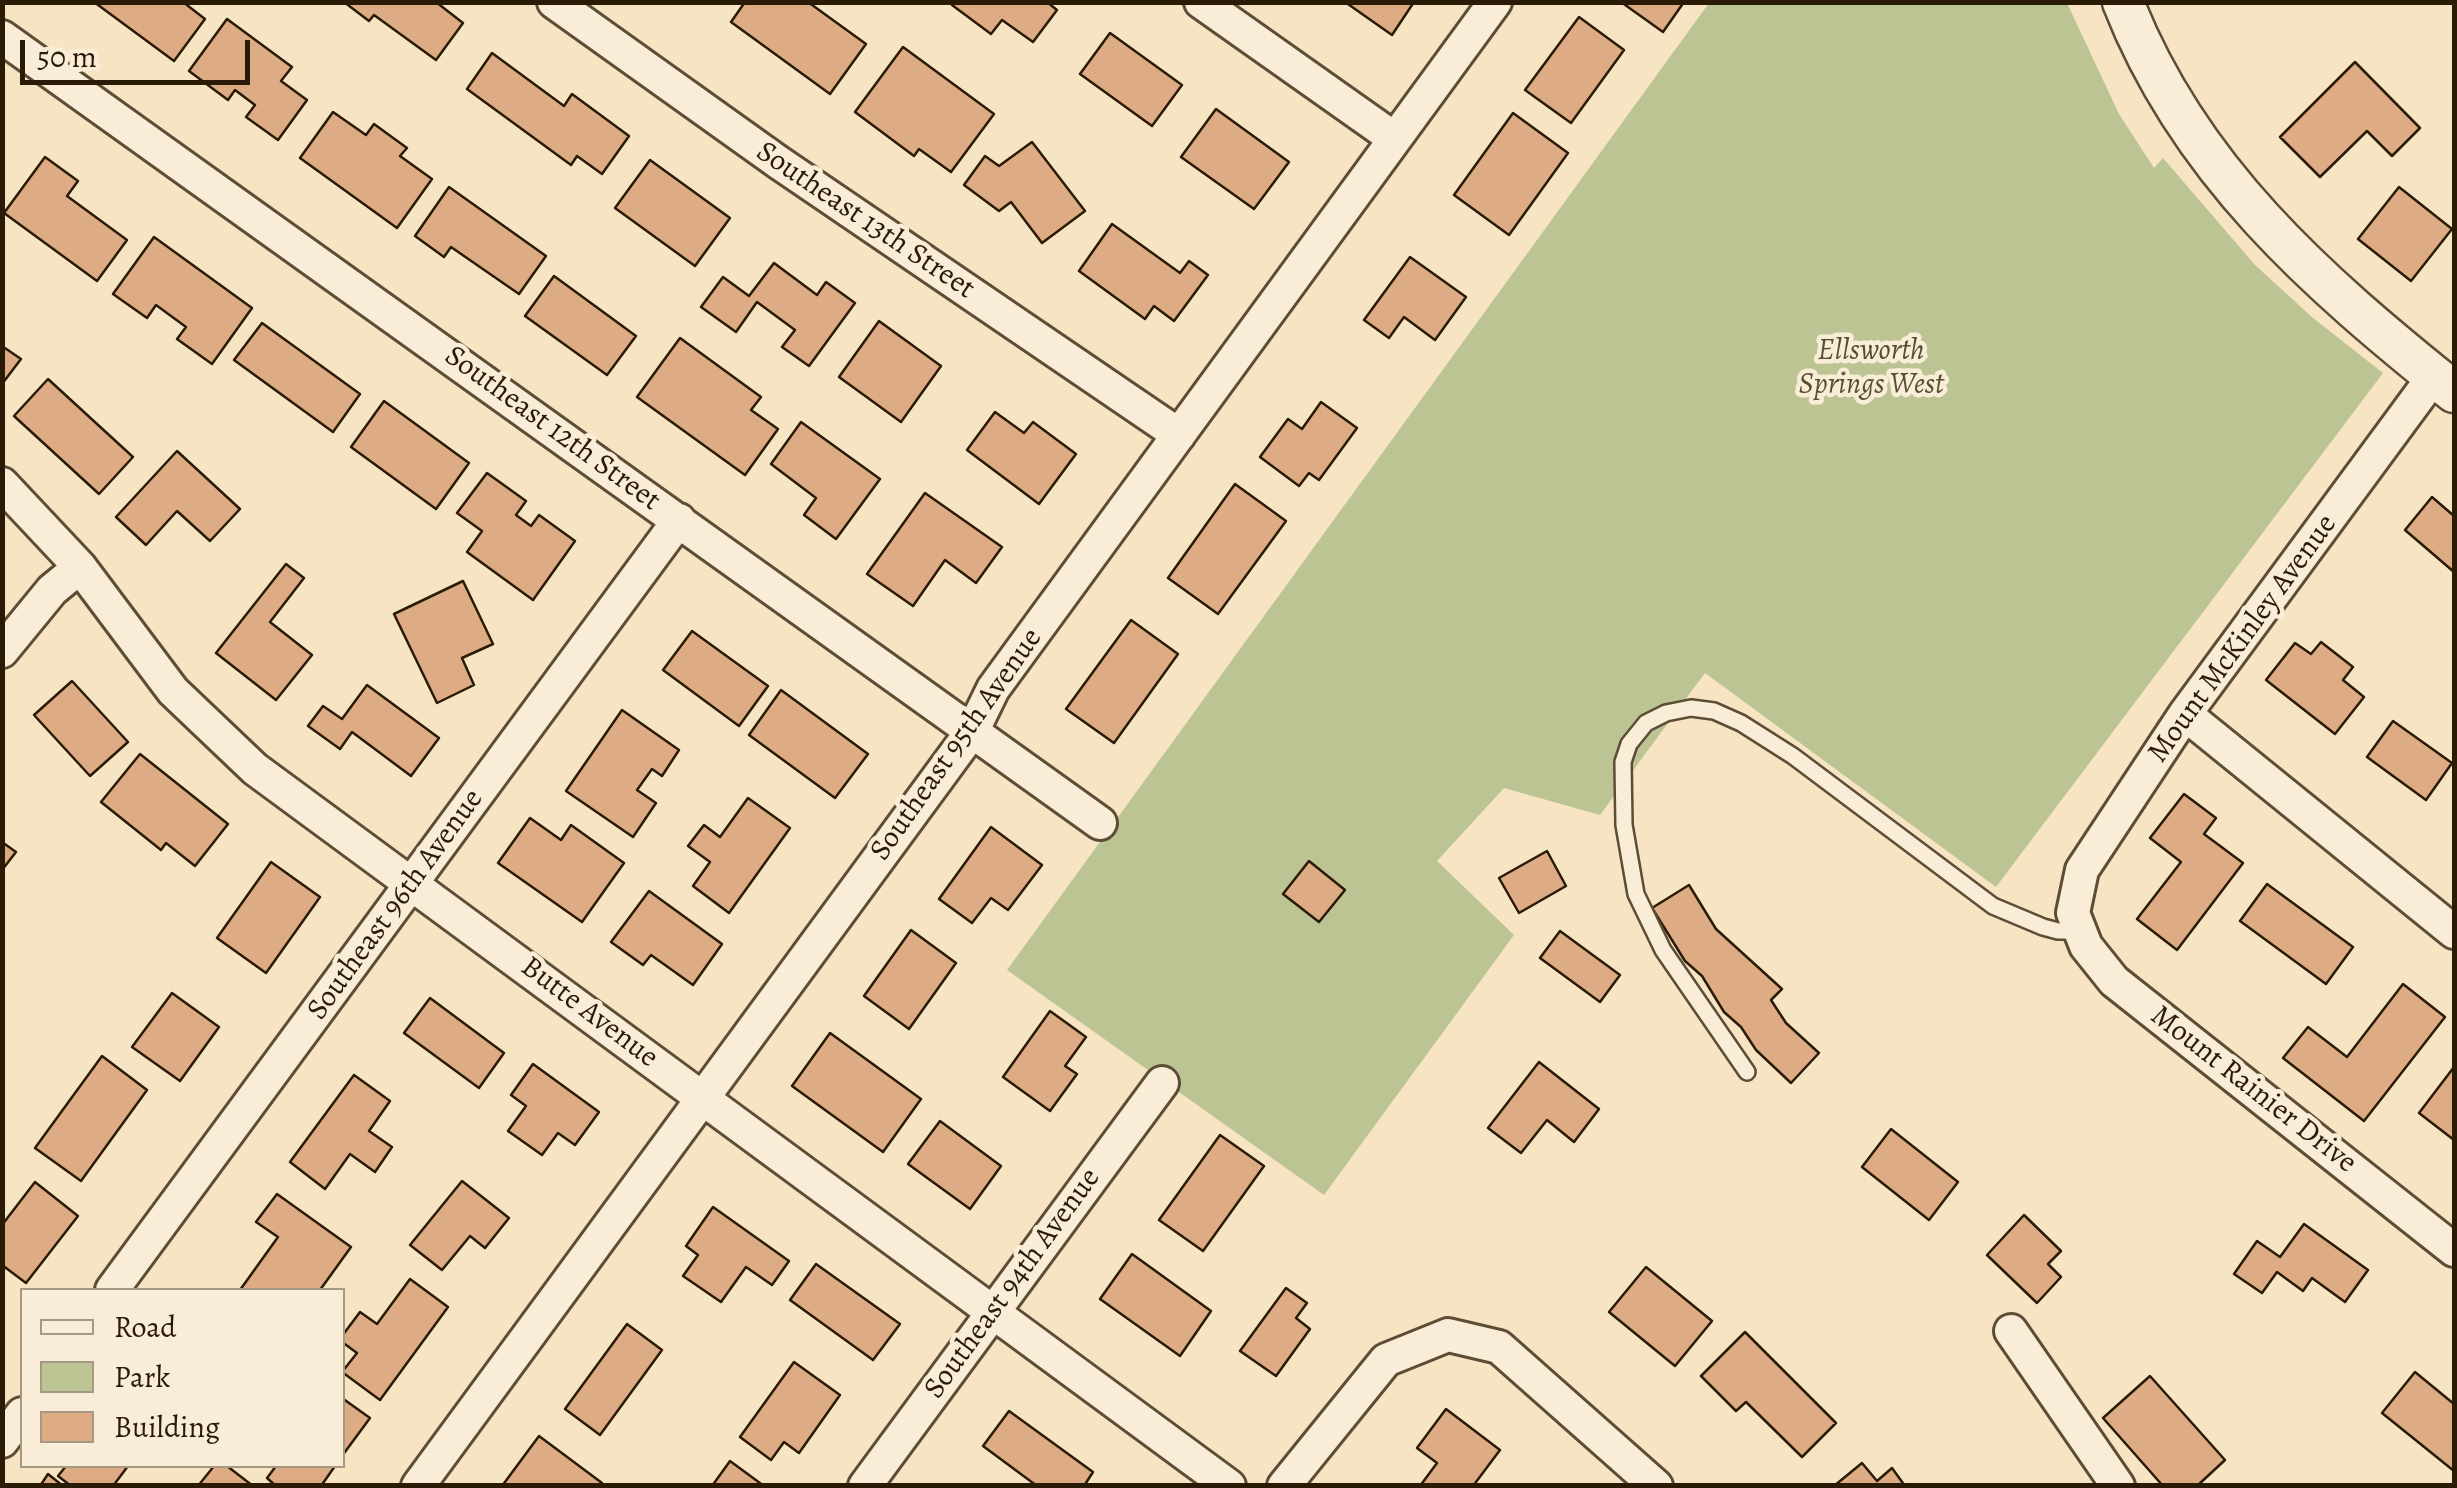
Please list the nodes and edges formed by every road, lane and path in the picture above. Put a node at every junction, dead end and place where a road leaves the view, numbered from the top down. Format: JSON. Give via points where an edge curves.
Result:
{"nodes":[{"id":1,"x":554,"y":2,"type":"edge"},
{"id":2,"x":1201,"y":2,"type":"edge"},
{"id":3,"x":1494,"y":2,"type":"edge"},
{"id":4,"x":2123,"y":2,"type":"edge"},
{"id":5,"x":2,"y":36,"type":"edge"},
{"id":6,"x":1395,"y":139,"type":"junction"},
{"id":7,"x":2444,"y":384,"type":"edge"},
{"id":8,"x":1179,"y":436,"type":"junction"},
{"id":9,"x":2,"y":484,"type":"edge"},
{"id":10,"x":679,"y":520,"type":"junction"},
{"id":11,"x":80,"y":567,"type":"junction"},
{"id":12,"x":2,"y":651,"type":"edge"},
{"id":13,"x":2186,"y":714,"type":"junction"},
{"id":14,"x":973,"y":730,"type":"junction"},
{"id":15,"x":1100,"y":823,"type":"dead end"},
{"id":16,"x":413,"y":882,"type":"junction"},
{"id":17,"x":2076,"y":922,"type":"junction"},
{"id":18,"x":2454,"y":932,"type":"edge"},
{"id":19,"x":1747,"y":1072,"type":"dead end"},
{"id":20,"x":1162,"y":1083,"type":"dead end"},
{"id":21,"x":702,"y":1097,"type":"junction"},
{"id":22,"x":2454,"y":1250,"type":"edge"},
{"id":23,"x":113,"y":1288,"type":"edge"},
{"id":24,"x":992,"y":1311,"type":"junction"},
{"id":25,"x":2011,"y":1332,"type":"dead end"},
{"id":26,"x":20,"y":1417,"type":"edge"},
{"id":27,"x":2,"y":1441,"type":"edge"},
{"id":28,"x":418,"y":1486,"type":"edge"},
{"id":29,"x":865,"y":1486,"type":"edge"},
{"id":30,"x":1229,"y":1486,"type":"edge"},
{"id":31,"x":1284,"y":1486,"type":"edge"},
{"id":32,"x":1656,"y":1486,"type":"edge"},
{"id":33,"x":2118,"y":1486,"type":"edge"}],
"edges":[{"from":1,"to":8,"type":"street","name":"Southeast 13th Street"},
{"from":2,"to":6,"type":"street"},
{"from":3,"to":6,"type":"street","name":"Southeast 95th Avenue"},
{"from":4,"to":7,"type":"street","via":[[2155,72],[2227,181],[2329,290]]},
{"from":5,"to":10,"type":"street","name":"Southeast 12th Street"},
{"from":6,"to":8,"type":"street","name":"Southeast 95th Avenue"},
{"from":7,"to":13,"type":"street","name":"Mount McKinley Avenue"},
{"from":8,"to":14,"type":"street","name":"Southeast 95th Avenue","via":[[994,688]]},
{"from":9,"to":11,"type":"street","name":"Butte Avenue"},
{"from":10,"to":14,"type":"street","name":"Southeast 12th Street"},
{"from":10,"to":16,"type":"street","name":"Southeast 96th Avenue"},
{"from":11,"to":12,"type":"street"},
{"from":11,"to":16,"type":"street","name":"Butte Avenue","via":[[173,691],[256,768]]},
{"from":13,"to":17,"type":"street","name":"Mount McKinley Avenue","via":[[2082,870]]},
{"from":13,"to":18,"type":"street"},
{"from":14,"to":15,"type":"street","name":"Southeast 12th Street"},
{"from":14,"to":21,"type":"street","name":"Southeast 95th Avenue"},
{"from":16,"to":21,"type":"street","name":"Butte Avenue"},
{"from":16,"to":23,"type":"street","name":"Southeast 96th Avenue"},
{"from":17,"to":19,"type":"lane","via":[[2058,932],[1993,906],[1742,724],[1714,711],[1666,713],[1646,724],[1623,762],[1624,825],[1636,894],[1663,950]]},
{"from":17,"to":22,"type":"street","name":"Mount Rainier Drive","via":[[2114,981]]},
{"from":20,"to":24,"type":"street","name":"Southeast 94th Avenue"},
{"from":21,"to":24,"type":"street","name":"Butte Avenue"},
{"from":21,"to":28,"type":"street","name":"Southeast 95th Avenue"},
{"from":24,"to":29,"type":"street","name":"Southeast 94th Avenue"},
{"from":24,"to":30,"type":"street","name":"Butte Avenue"},
{"from":25,"to":33,"type":"street"},
{"from":26,"to":27,"type":"street"},
{"from":31,"to":32,"type":"street","via":[[1386,1360],[1448,1334],[1499,1347]]}]}
